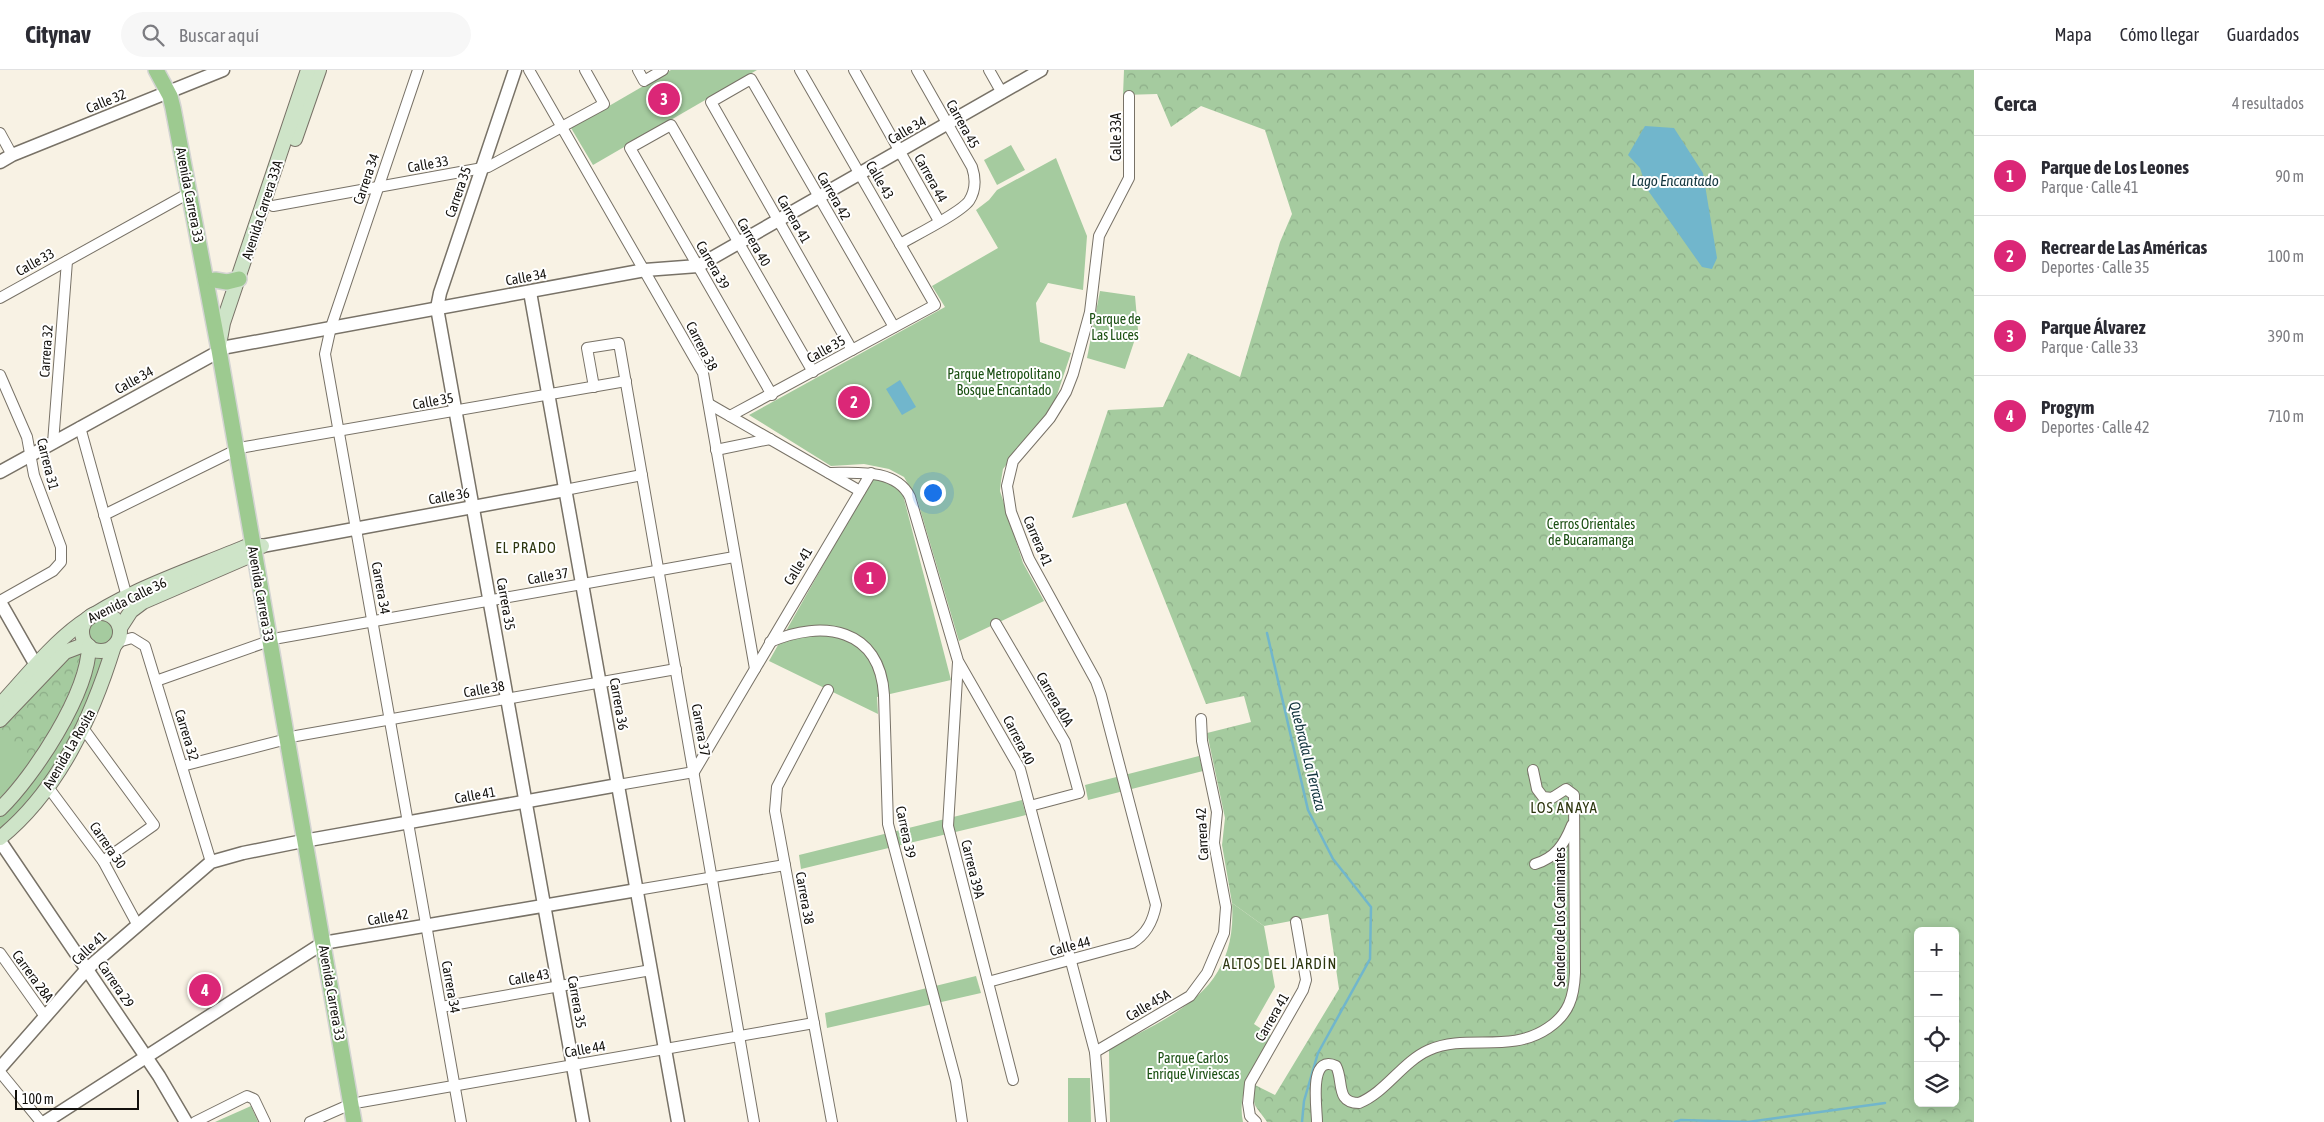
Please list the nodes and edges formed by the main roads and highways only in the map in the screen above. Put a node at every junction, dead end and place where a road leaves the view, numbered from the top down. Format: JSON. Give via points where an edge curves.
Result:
{"nodes":[{"id":1,"x":156,"y":70,"type":"edge"},
{"id":2,"x":166,"y":70,"type":"edge"},
{"id":3,"x":308,"y":70,"type":"edge"},
{"id":4,"x":319,"y":70,"type":"edge"},
{"id":5,"x":172,"y":91,"type":"junction"},
{"id":6,"x":269,"y":202,"type":"junction"},
{"id":7,"x":239,"y":279,"type":"junction"},
{"id":8,"x":215,"y":280,"type":"junction"},
{"id":9,"x":223,"y":323,"type":"junction"},
{"id":10,"x":223,"y":348,"type":"junction"},
{"id":11,"x":258,"y":547,"type":"junction"},
{"id":12,"x":92,"y":616,"type":"junction"},
{"id":13,"x":120,"y":628,"type":"junction"},
{"id":14,"x":116,"y":644,"type":"junction"},
{"id":15,"x":87,"y":645,"type":"junction"},
{"id":16,"x":0,"y":705,"type":"edge"},
{"id":17,"x":0,"y":720,"type":"edge"},
{"id":18,"x":0,"y":809,"type":"edge"},
{"id":19,"x":0,"y":839,"type":"edge"},
{"id":20,"x":356,"y":1103,"type":"junction"},
{"id":21,"x":354,"y":1122,"type":"edge"},
{"id":22,"x":365,"y":1122,"type":"edge"}],
"edges":[{"from":1,"to":5,"type":"main road","name":"Avenida Carrera 33"},
{"from":2,"to":5,"type":"main road","name":"Avenida Carrera 33"},
{"from":3,"to":6,"type":"main road","name":"Avenida Carrera 33A"},
{"from":4,"to":6,"type":"main road","name":"Avenida Carrera 33A"},
{"from":5,"to":8,"type":"main road","name":"Avenida Carrera 33","via":[[183,103]]},
{"from":5,"to":10,"type":"main road","name":"Avenida Carrera 33","via":[[189,193]]},
{"from":6,"to":7,"type":"main road","name":"Avenida Carrera 33A"},
{"from":6,"to":10,"type":"main road","name":"Avenida Carrera 33A"},
{"from":7,"to":8,"type":"main road","via":[[228,282]]},
{"from":7,"to":9,"type":"main road","name":"Avenida Carrera 33A"},
{"from":8,"to":9,"type":"main road","name":"Avenida Carrera 33"},
{"from":9,"to":10,"type":"main road","name":"Avenida Carrera 33"},
{"from":10,"to":11,"type":"main road","name":"Avenida Carrera 33"},
{"from":11,"to":12,"type":"main road","name":"Avenida Calle 36","via":[[246,547],[127,597]]},
{"from":11,"to":13,"type":"main road","name":"Avenida Calle 36","via":[[247,557],[138,605]]},
{"from":11,"to":20,"type":"main road","name":"Avenida Carrera 33"},
{"from":12,"to":13,"type":"main road","via":[[109,615]]},
{"from":12,"to":15,"type":"main road","via":[[82,631]]},
{"from":12,"to":16,"type":"main road","name":"Avenida Calle 36","via":[[75,628]]},
{"from":13,"to":14,"type":"main road"},
{"from":14,"to":15,"type":"main road","via":[[99,651]]},
{"from":14,"to":19,"type":"main road","name":"Avenida La Rosita","via":[[84,728],[48,787]]},
{"from":15,"to":17,"type":"main road","name":"Avenida Calle 36","via":[[71,649],[62,656]]},
{"from":15,"to":18,"type":"main road","name":"Avenida La Rosita","via":[[87,663],[63,721],[30,775]]},
{"from":20,"to":21,"type":"main road","name":"Avenida Carrera 33"},
{"from":20,"to":22,"type":"main road","name":"Avenida Carrera 33"}]}
